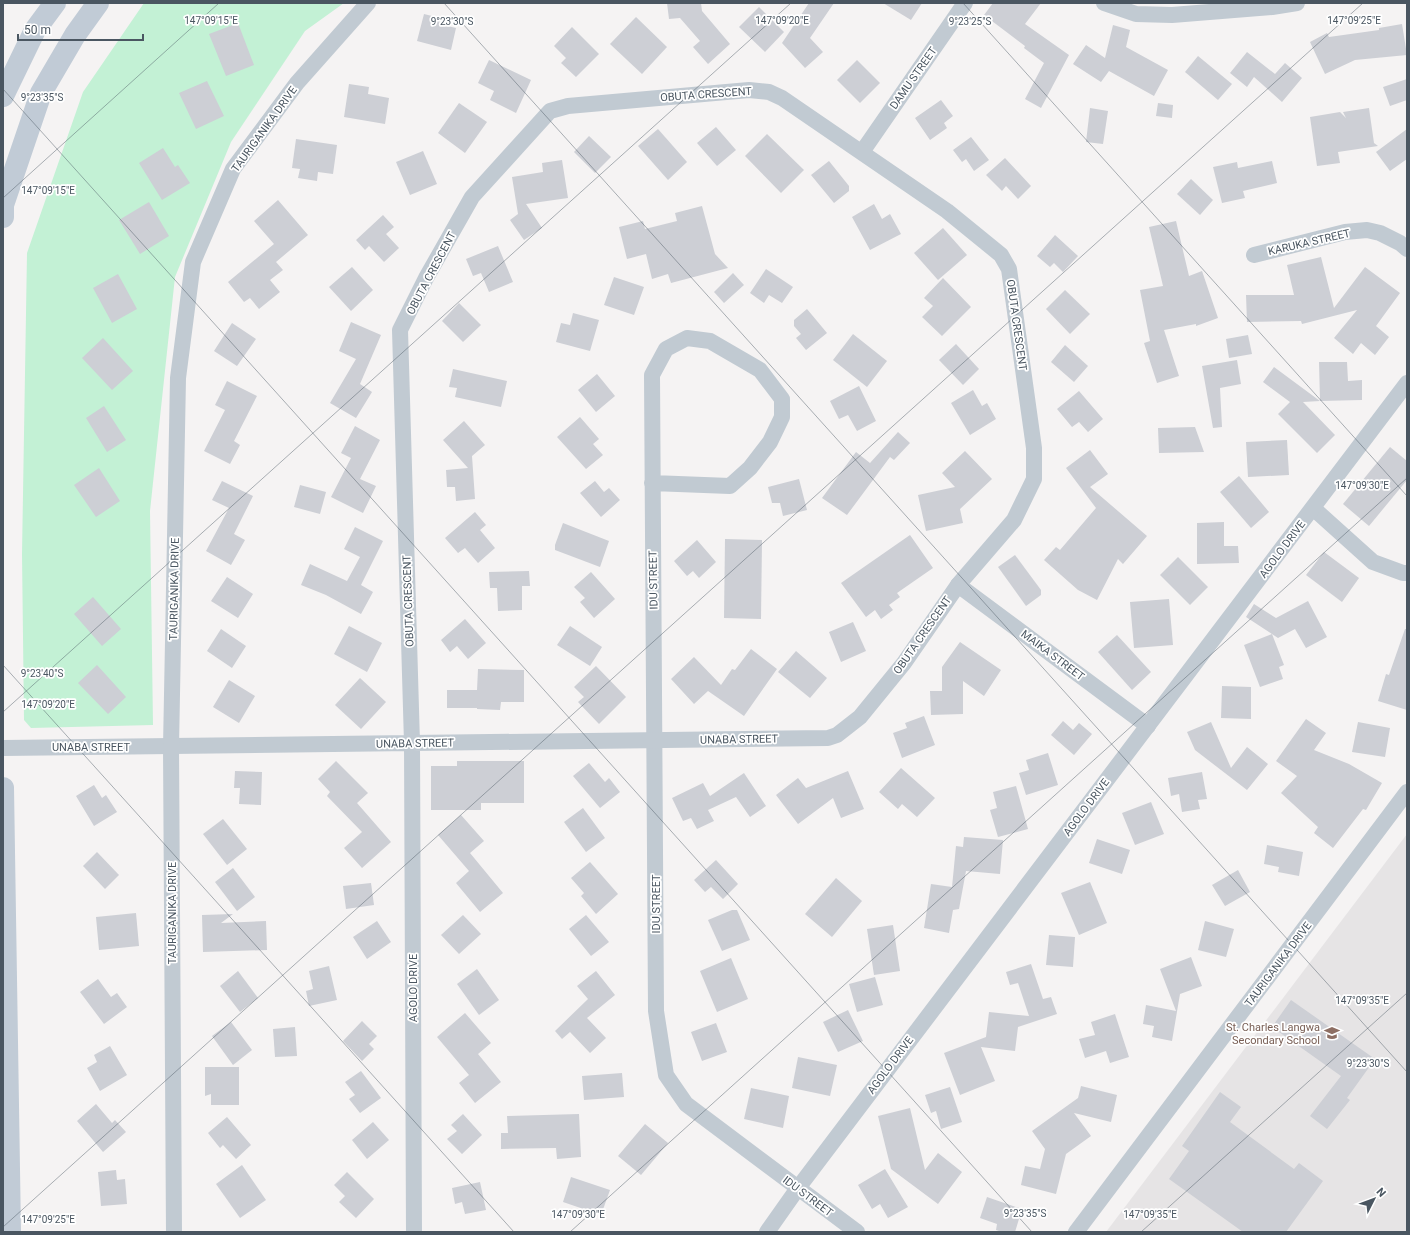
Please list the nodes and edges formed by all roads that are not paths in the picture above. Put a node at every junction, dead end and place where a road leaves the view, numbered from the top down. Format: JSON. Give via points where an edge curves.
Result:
{"nodes":[{"id":1,"x":55,"y":3,"type":"edge"},
{"id":2,"x":98,"y":3,"type":"edge"},
{"id":3,"x":368,"y":3,"type":"edge"},
{"id":4,"x":965,"y":3,"type":"edge"},
{"id":5,"x":1104,"y":3,"type":"edge"},
{"id":6,"x":1297,"y":3,"type":"edge"},
{"id":7,"x":3,"y":96,"type":"edge"},
{"id":8,"x":862,"y":152,"type":"junction"},
{"id":9,"x":3,"y":217,"type":"edge"},
{"id":10,"x":1407,"y":249,"type":"edge"},
{"id":11,"x":1254,"y":255,"type":"dead end"},
{"id":12,"x":1407,"y":384,"type":"edge"},
{"id":13,"x":652,"y":483,"type":"junction"},
{"id":14,"x":1313,"y":508,"type":"junction"},
{"id":15,"x":1407,"y":573,"type":"edge"},
{"id":16,"x":958,"y":585,"type":"junction"},
{"id":17,"x":1148,"y":726,"type":"junction"},
{"id":18,"x":828,"y":738,"type":"joint"},
{"id":19,"x":655,"y":741,"type":"junction"},
{"id":20,"x":412,"y":743,"type":"junction"},
{"id":21,"x":172,"y":747,"type":"junction"},
{"id":22,"x":3,"y":748,"type":"edge"},
{"id":23,"x":3,"y":788,"type":"edge"},
{"id":24,"x":1407,"y":792,"type":"edge"},
{"id":25,"x":798,"y":1188,"type":"junction"},
{"id":26,"x":10,"y":1232,"type":"edge"},
{"id":27,"x":174,"y":1232,"type":"edge"},
{"id":28,"x":414,"y":1232,"type":"edge"},
{"id":29,"x":767,"y":1232,"type":"edge"},
{"id":30,"x":857,"y":1232,"type":"edge"},
{"id":31,"x":1076,"y":1232,"type":"edge"}],
"edges":[{"from":1,"to":7,"type":"street","via":[[35,30]]},
{"from":2,"to":9,"type":"street","via":[[75,35],[41,93],[3,204]]},
{"from":3,"to":21,"type":"street","name":"TAURIGANIKA DRIVE","via":[[298,83],[233,169],[194,262],[178,378]]},
{"from":4,"to":8,"type":"street","name":"DAMU STREET"},
{"from":5,"to":6,"type":"street","via":[[1136,14],[1172,15]]},
{"from":8,"to":16,"type":"street","name":"OBUTA CRESCENT","via":[[983,238],[1001,254],[1009,269],[1034,448],[1034,479],[1014,520]]},
{"from":8,"to":20,"type":"street","name":"OBUTA CRESCENT","via":[[782,98],[769,92],[749,90],[568,106],[550,112],[472,197],[400,330]]},
{"from":10,"to":11,"type":"street","name":"KARUKA STREET","via":[[1380,233],[1367,230],[1345,232]]},
{"from":12,"to":14,"type":"street","name":"AGOLO DRIVE"},
{"from":13,"to":13,"type":"street","name":"IDU STREET","via":[[730,486],[750,468],[770,442],[782,417],[782,399],[760,370],[710,341],[687,338],[666,349],[652,375]]},
{"from":13,"to":19,"type":"street","name":"IDU STREET"},
{"from":14,"to":15,"type":"street","via":[[1373,562]]},
{"from":14,"to":17,"type":"street","name":"AGOLO DRIVE"},
{"from":16,"to":17,"type":"street","name":"MAIKA STREET"},
{"from":16,"to":18,"type":"street","name":"OBUTA CRESCENT","via":[[904,663],[860,717],[837,735]]},
{"from":17,"to":25,"type":"street","name":"AGOLO DRIVE"},
{"from":18,"to":19,"type":"street","name":"UNABA STREET"},
{"from":19,"to":20,"type":"street","name":"UNABA STREET"},
{"from":19,"to":25,"type":"street","name":"IDU STREET","via":[[656,1011],[666,1075],[686,1104]]},
{"from":20,"to":21,"type":"street","name":"UNABA STREET"},
{"from":20,"to":28,"type":"street","name":"AGOLO DRIVE"},
{"from":21,"to":22,"type":"street","name":"UNABA STREET"},
{"from":21,"to":27,"type":"street","name":"TAURIGANIKA DRIVE"},
{"from":23,"to":26,"type":"street"},
{"from":24,"to":31,"type":"street","name":"TAURIGANIKA DRIVE"},
{"from":25,"to":29,"type":"street","name":"AGOLO DRIVE"},
{"from":25,"to":30,"type":"street","name":"IDU STREET"}]}
